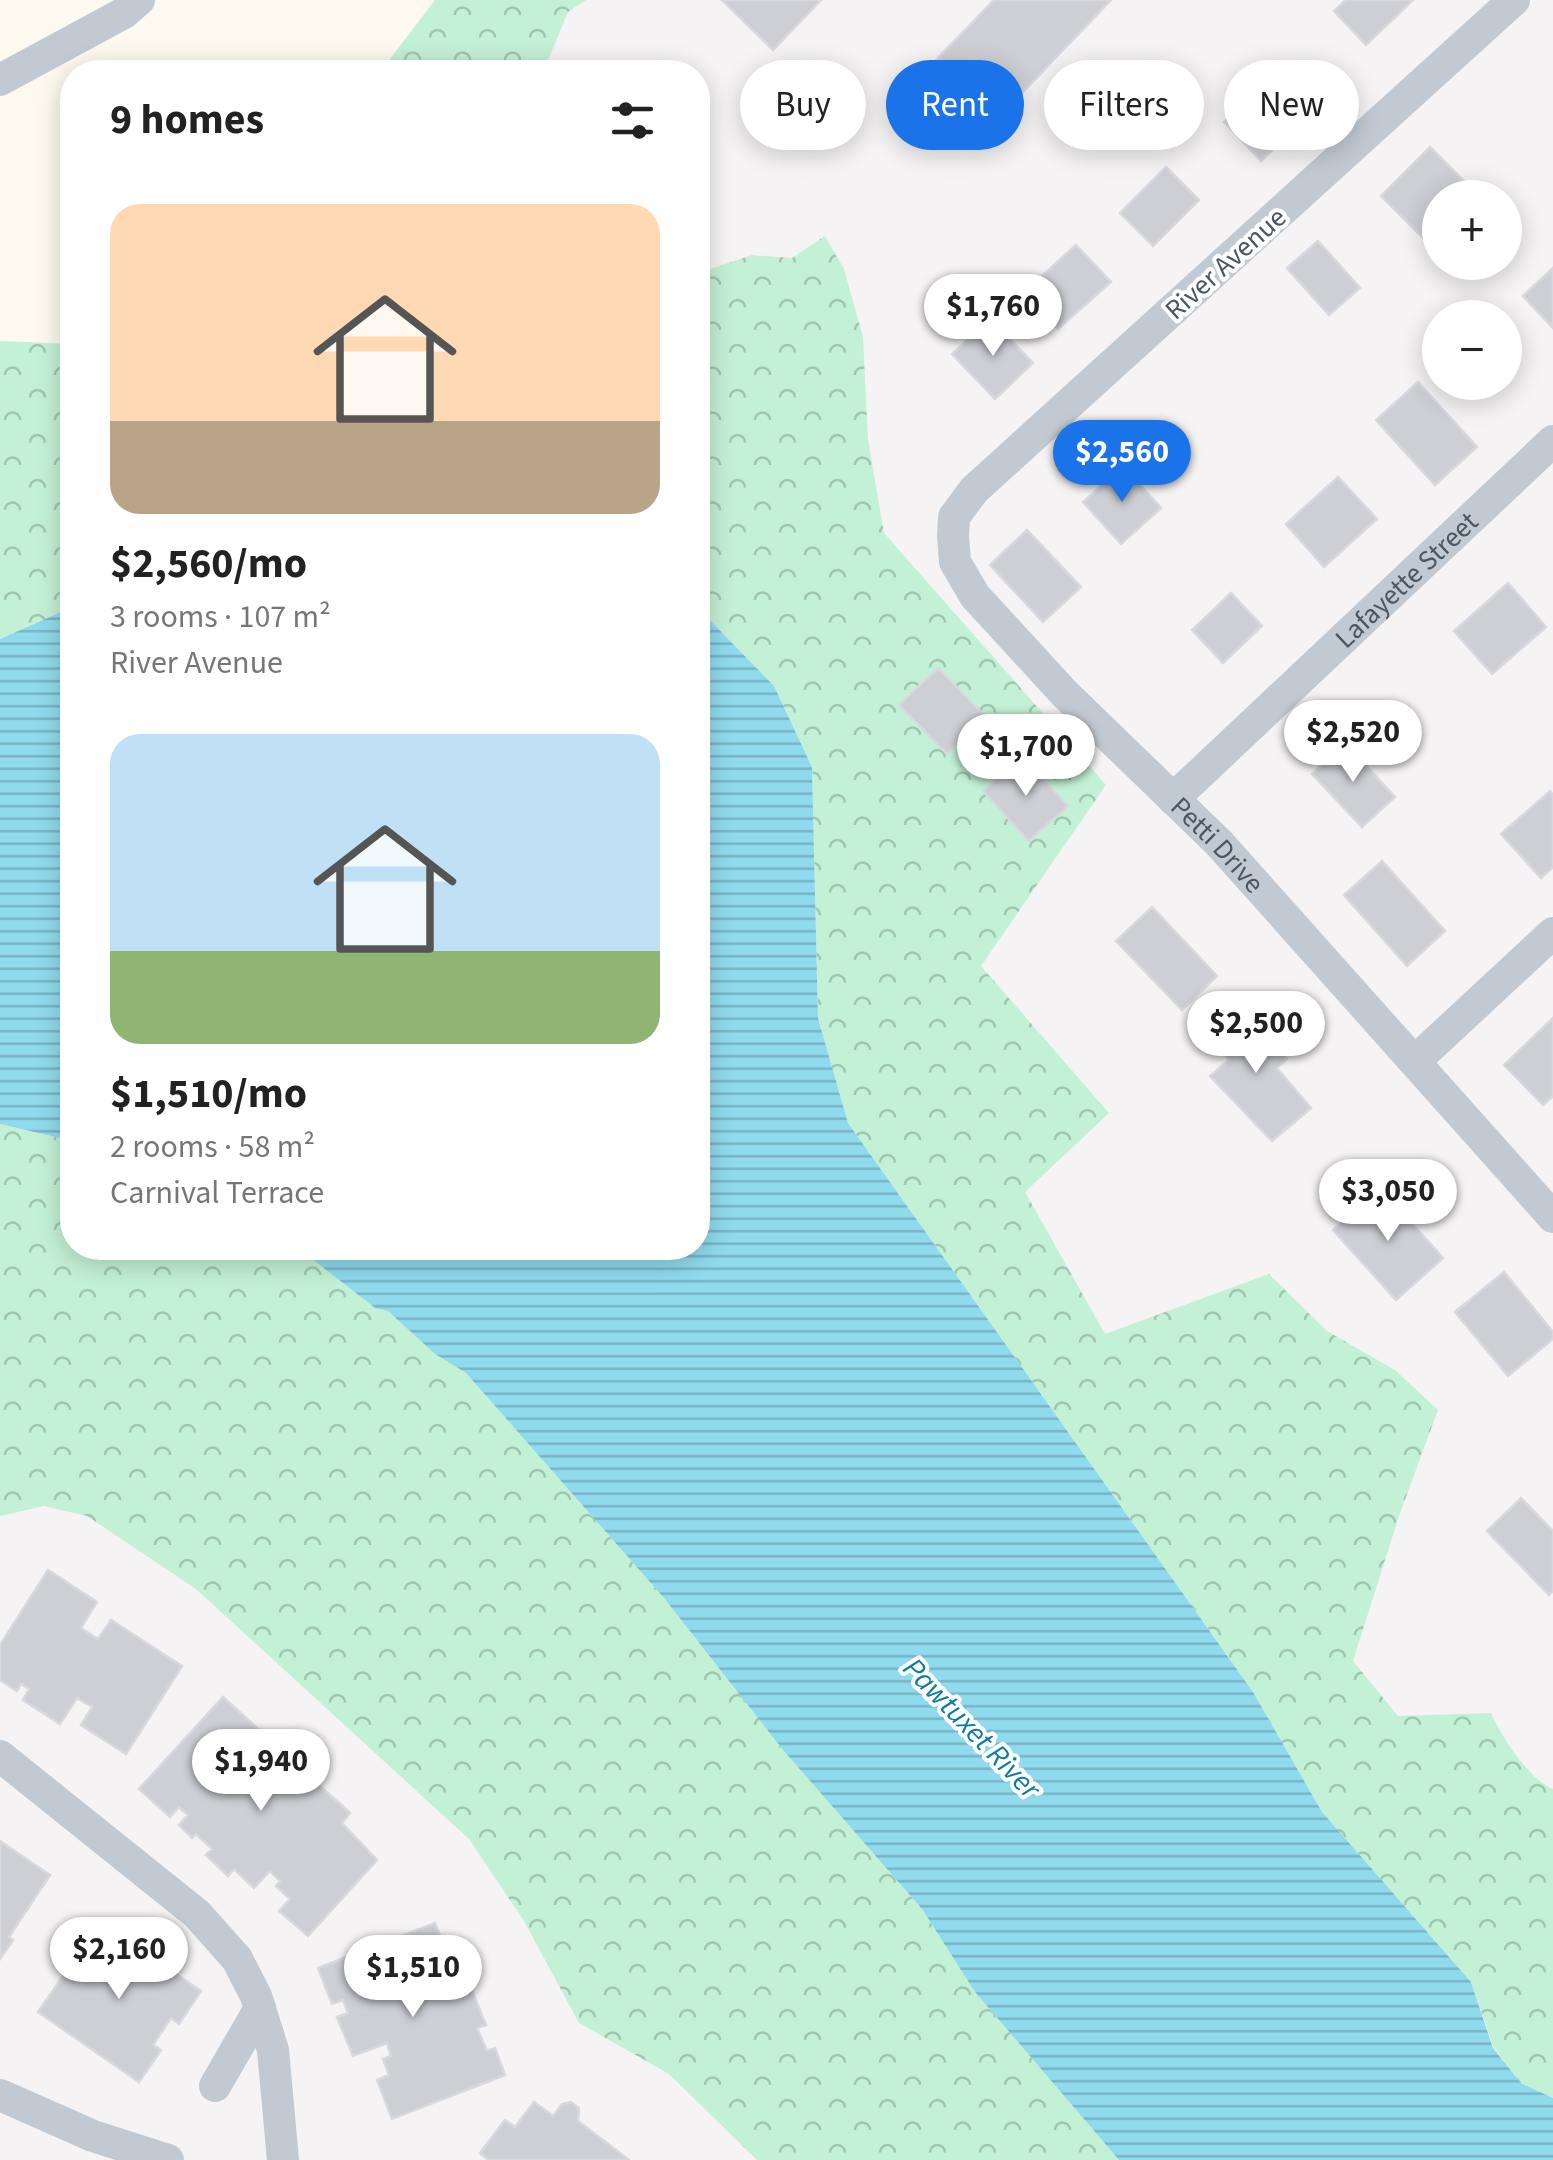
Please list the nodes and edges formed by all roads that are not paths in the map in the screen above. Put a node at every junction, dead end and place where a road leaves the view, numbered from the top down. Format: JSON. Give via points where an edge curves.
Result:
{"nodes":[{"id":1,"x":139,"y":0,"type":"edge"},
{"id":2,"x":1514,"y":0,"type":"edge"},
{"id":3,"x":0,"y":80,"type":"edge"},
{"id":4,"x":1553,"y":441,"type":"edge"},
{"id":5,"x":953,"y":536,"type":"joint"},
{"id":6,"x":1173,"y":799,"type":"junction"},
{"id":7,"x":1553,"y":933,"type":"edge"},
{"id":8,"x":1415,"y":1060,"type":"junction"},
{"id":9,"x":1553,"y":1217,"type":"edge"},
{"id":10,"x":0,"y":1756,"type":"edge"},
{"id":11,"x":260,"y":2008,"type":"junction"},
{"id":12,"x":215,"y":2086,"type":"dead end"},
{"id":13,"x":0,"y":2094,"type":"edge"},
{"id":14,"x":168,"y":2160,"type":"edge"},
{"id":15,"x":283,"y":2160,"type":"edge"}],
"edges":[{"from":1,"to":3,"type":"street"},
{"from":2,"to":5,"type":"street","name":"River Avenue","via":[[974,490],[954,517]]},
{"from":4,"to":6,"type":"street","name":"Lafayette Street"},
{"from":5,"to":6,"type":"street","name":"Petti Drive","via":[[955,562],[976,596]]},
{"from":6,"to":8,"type":"street","name":"Petti Drive"},
{"from":7,"to":8,"type":"street"},
{"from":8,"to":9,"type":"street","name":"Petti Drive"},
{"from":10,"to":11,"type":"street","via":[[197,1914],[237,1959]]},
{"from":11,"to":12,"type":"street"},
{"from":11,"to":15,"type":"street","via":[[273,2050]]},
{"from":13,"to":14,"type":"street","via":[[93,2136]]}]}
